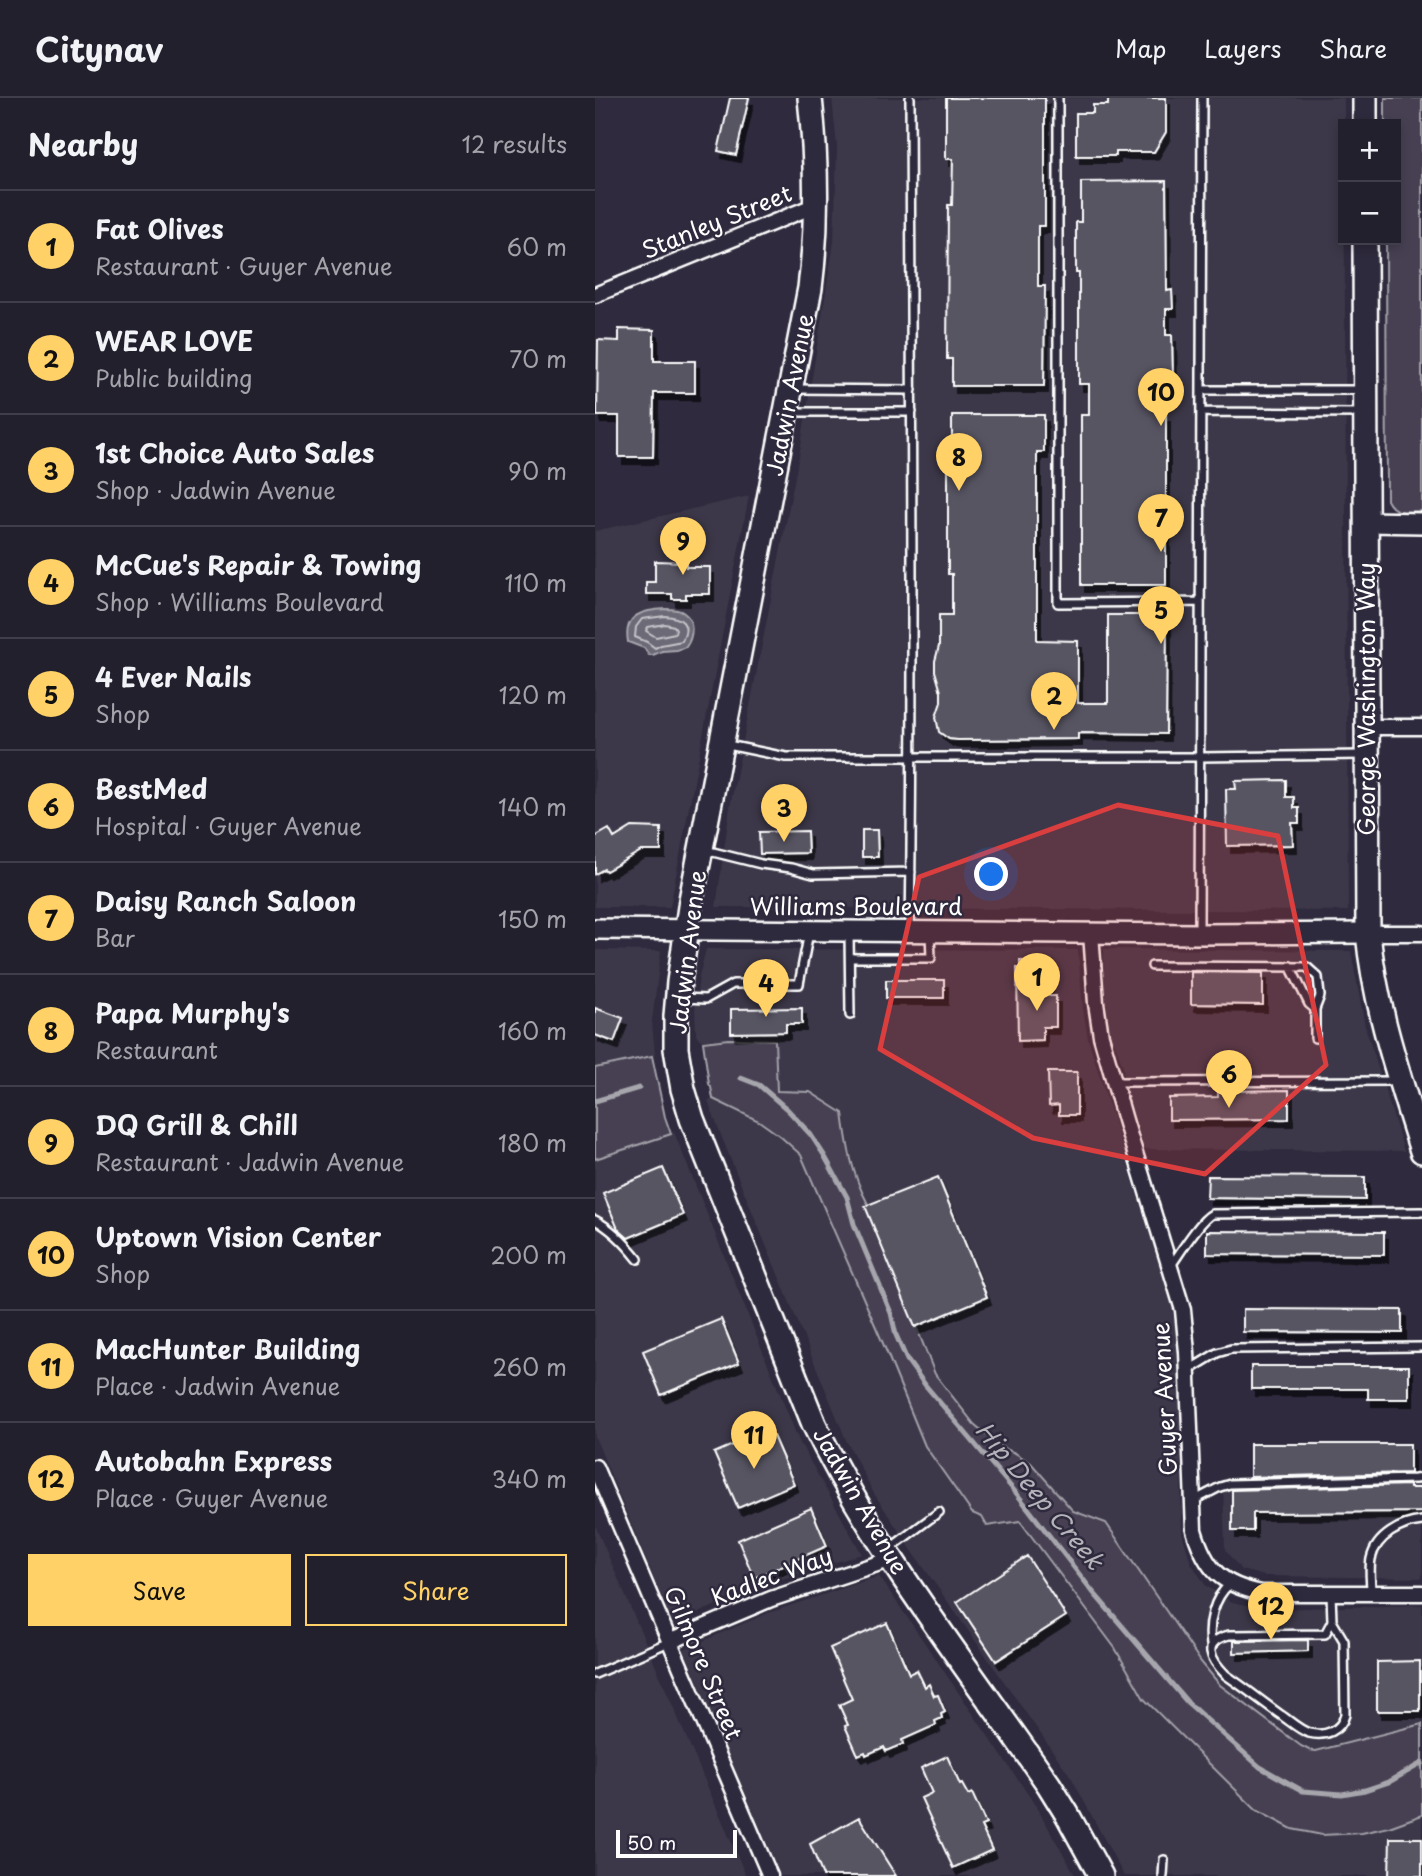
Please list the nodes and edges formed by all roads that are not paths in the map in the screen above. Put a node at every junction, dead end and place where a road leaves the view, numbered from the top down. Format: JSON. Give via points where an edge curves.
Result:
{"nodes":[{"id":1,"x":810,"y":98,"type":"edge"},
{"id":2,"x":910,"y":98,"type":"edge"},
{"id":3,"x":1058,"y":98,"type":"edge"},
{"id":4,"x":1202,"y":98,"type":"edge"},
{"id":5,"x":1365,"y":98,"type":"edge"},
{"id":6,"x":1365,"y":119,"type":"edge"},
{"id":7,"x":816,"y":205,"type":"junction"},
{"id":8,"x":1365,"y":245,"type":"edge"},
{"id":9,"x":595,"y":295,"type":"edge"},
{"id":10,"x":792,"y":389,"type":"junction"},
{"id":11,"x":912,"y":390,"type":"junction"},
{"id":12,"x":1201,"y":390,"type":"junction"},
{"id":13,"x":1366,"y":390,"type":"junction"},
{"id":14,"x":787,"y":412,"type":"junction"},
{"id":15,"x":912,"y":412,"type":"junction"},
{"id":16,"x":1201,"y":412,"type":"junction"},
{"id":17,"x":1366,"y":413,"type":"junction"},
{"id":18,"x":1367,"y":523,"type":"junction"},
{"id":19,"x":1422,"y":523,"type":"edge"},
{"id":20,"x":1200,"y":602,"type":"junction"},
{"id":21,"x":1367,"y":727,"type":"junction"},
{"id":22,"x":1422,"y":727,"type":"edge"},
{"id":23,"x":723,"y":744,"type":"junction"},
{"id":24,"x":1367,"y":754,"type":"junction"},
{"id":25,"x":912,"y":757,"type":"junction"},
{"id":26,"x":1200,"y":757,"type":"junction"},
{"id":27,"x":702,"y":850,"type":"junction"},
{"id":28,"x":911,"y":872,"type":"junction"},
{"id":29,"x":595,"y":929,"type":"edge"},
{"id":30,"x":687,"y":931,"type":"junction"},
{"id":31,"x":809,"y":932,"type":"junction"},
{"id":32,"x":849,"y":932,"type":"junction"},
{"id":33,"x":920,"y":932,"type":"junction"},
{"id":34,"x":1091,"y":933,"type":"junction"},
{"id":35,"x":1368,"y":933,"type":"junction"},
{"id":36,"x":1422,"y":933,"type":"edge"},
{"id":37,"x":1199,"y":934,"type":"junction"},
{"id":38,"x":850,"y":958,"type":"junction"},
{"id":39,"x":1152,"y":966,"type":"dead end"},
{"id":40,"x":1290,"y":967,"type":"junction"},
{"id":41,"x":678,"y":998,"type":"junction"},
{"id":42,"x":1315,"y":1009,"type":"junction"},
{"id":43,"x":850,"y":1015,"type":"dead end"},
{"id":44,"x":1315,"y":1038,"type":"dead end"},
{"id":45,"x":1400,"y":1081,"type":"junction"},
{"id":46,"x":1114,"y":1082,"type":"junction"},
{"id":47,"x":1416,"y":1113,"type":"edge"},
{"id":48,"x":1422,"y":1151,"type":"edge"},
{"id":49,"x":1422,"y":1212,"type":"edge"},
{"id":50,"x":595,"y":1220,"type":"edge"},
{"id":51,"x":638,"y":1259,"type":"dead end"},
{"id":52,"x":1170,"y":1267,"type":"junction"},
{"id":53,"x":1422,"y":1347,"type":"edge"},
{"id":54,"x":1188,"y":1370,"type":"junction"},
{"id":55,"x":595,"y":1467,"type":"edge"},
{"id":56,"x":1422,"y":1478,"type":"edge"},
{"id":57,"x":1193,"y":1501,"type":"junction"},
{"id":58,"x":939,"y":1512,"type":"dead end"},
{"id":59,"x":1422,"y":1521,"type":"edge"},
{"id":60,"x":889,"y":1555,"type":"junction"},
{"id":61,"x":1230,"y":1584,"type":"junction"},
{"id":62,"x":1331,"y":1593,"type":"junction"},
{"id":63,"x":1371,"y":1593,"type":"junction"},
{"id":64,"x":1422,"y":1593,"type":"edge"},
{"id":65,"x":1332,"y":1621,"type":"junction"},
{"id":66,"x":669,"y":1642,"type":"junction"},
{"id":67,"x":1211,"y":1646,"type":"junction"},
{"id":68,"x":595,"y":1674,"type":"edge"},
{"id":69,"x":1164,"y":1860,"type":"dead end"},
{"id":70,"x":770,"y":1876,"type":"edge"},
{"id":71,"x":1101,"y":1876,"type":"edge"},
{"id":72,"x":1163,"y":1876,"type":"edge"}],
"edges":[{"from":1,"to":7,"type":"main road","name":"Jadwin Avenue"},
{"from":2,"to":11,"type":"lane"},
{"from":3,"to":20,"type":"lane","via":[[1058,603]]},
{"from":4,"to":12,"type":"lane"},
{"from":5,"to":6,"type":"main road"},
{"from":7,"to":9,"type":"street","name":"Stanley Street"},
{"from":7,"to":10,"type":"main road","name":"Jadwin Avenue","via":[[810,288]]},
{"from":8,"to":13,"type":"main road","name":"George Washington Way"},
{"from":10,"to":11,"type":"lane"},
{"from":10,"to":14,"type":"main road","name":"Jadwin Avenue"},
{"from":11,"to":15,"type":"lane"},
{"from":12,"to":13,"type":"lane"},
{"from":12,"to":16,"type":"lane"},
{"from":13,"to":17,"type":"main road","name":"George Washington Way"},
{"from":14,"to":15,"type":"lane"},
{"from":14,"to":23,"type":"main road","name":"Jadwin Avenue"},
{"from":15,"to":25,"type":"lane"},
{"from":16,"to":17,"type":"lane"},
{"from":16,"to":20,"type":"lane"},
{"from":17,"to":18,"type":"main road","name":"George Washington Way"},
{"from":18,"to":19,"type":"street"},
{"from":18,"to":21,"type":"main road","name":"George Washington Way"},
{"from":20,"to":26,"type":"lane"},
{"from":21,"to":22,"type":"street"},
{"from":21,"to":24,"type":"main road","name":"George Washington Way"},
{"from":23,"to":25,"type":"lane","via":[[786,757]]},
{"from":23,"to":27,"type":"main road","name":"Jadwin Avenue"},
{"from":24,"to":26,"type":"lane"},
{"from":24,"to":35,"type":"main road","name":"George Washington Way"},
{"from":25,"to":26,"type":"lane"},
{"from":25,"to":28,"type":"lane"},
{"from":26,"to":37,"type":"lane"},
{"from":27,"to":28,"type":"lane","via":[[813,874]]},
{"from":27,"to":30,"type":"main road","name":"Jadwin Avenue"},
{"from":28,"to":33,"type":"lane"},
{"from":29,"to":30,"type":"street","name":"Williams Boulevard"},
{"from":30,"to":31,"type":"street","name":"Williams Boulevard"},
{"from":30,"to":41,"type":"main road","name":"Jadwin Avenue"},
{"from":31,"to":32,"type":"street","name":"Williams Boulevard"},
{"from":31,"to":41,"type":"lane","via":[[799,984],[733,984],[706,999]]},
{"from":32,"to":33,"type":"street","name":"Williams Boulevard"},
{"from":32,"to":38,"type":"lane"},
{"from":33,"to":34,"type":"street","name":"Williams Boulevard"},
{"from":33,"to":38,"type":"lane","via":[[931,958]]},
{"from":34,"to":37,"type":"street","name":"Williams Boulevard"},
{"from":34,"to":46,"type":"street","name":"Guyer Avenue","via":[[1101,1037]]},
{"from":35,"to":36,"type":"street"},
{"from":35,"to":37,"type":"street","name":"Williams Boulevard"},
{"from":35,"to":45,"type":"main road","name":"George Washington Way","via":[[1378,1004]]},
{"from":38,"to":43,"type":"lane"},
{"from":39,"to":40,"type":"lane"},
{"from":40,"to":42,"type":"lane"},
{"from":40,"to":42,"type":"lane","via":[[1307,967],[1318,977],[1320,996]]},
{"from":41,"to":60,"type":"main road","name":"Jadwin Avenue","via":[[678,1065],[692,1119],[814,1424]]},
{"from":42,"to":44,"type":"lane"},
{"from":45,"to":46,"type":"lane"},
{"from":45,"to":47,"type":"main road","name":"George Washington Way"},
{"from":46,"to":52,"type":"street","name":"Guyer Avenue"},
{"from":47,"to":48,"type":"main road","name":"George Washington Way"},
{"from":49,"to":52,"type":"lane","via":[[1212,1214],[1203,1219]]},
{"from":50,"to":51,"type":"lane"},
{"from":52,"to":54,"type":"street","name":"Guyer Avenue","via":[[1183,1310]]},
{"from":53,"to":54,"type":"lane","via":[[1231,1349]]},
{"from":54,"to":57,"type":"street","name":"Guyer Avenue"},
{"from":55,"to":66,"type":"street","name":"Gilmore Street"},
{"from":56,"to":57,"type":"lane","via":[[1230,1484]]},
{"from":57,"to":61,"type":"street","name":"Guyer Avenue","via":[[1199,1548]]},
{"from":58,"to":60,"type":"lane"},
{"from":59,"to":63,"type":"lane","via":[[1392,1531],[1375,1549]]},
{"from":60,"to":66,"type":"street","name":"Kadlec Way"},
{"from":60,"to":71,"type":"main road","name":"Jadwin Avenue","via":[[1049,1785]]},
{"from":61,"to":62,"type":"street","via":[[1262,1593]]},
{"from":61,"to":67,"type":"lane","via":[[1217,1599],[1209,1634]]},
{"from":62,"to":63,"type":"street"},
{"from":62,"to":65,"type":"lane"},
{"from":63,"to":64,"type":"street"},
{"from":65,"to":67,"type":"lane","via":[[1325,1634],[1229,1635],[1214,1640]]},
{"from":65,"to":67,"type":"lane","via":[[1344,1641],[1345,1715],[1343,1723],[1329,1733],[1303,1730],[1226,1675],[1213,1660]]},
{"from":66,"to":68,"type":"lane"},
{"from":66,"to":70,"type":"street","name":"Gilmore Street"},
{"from":69,"to":72,"type":"lane"}]}
